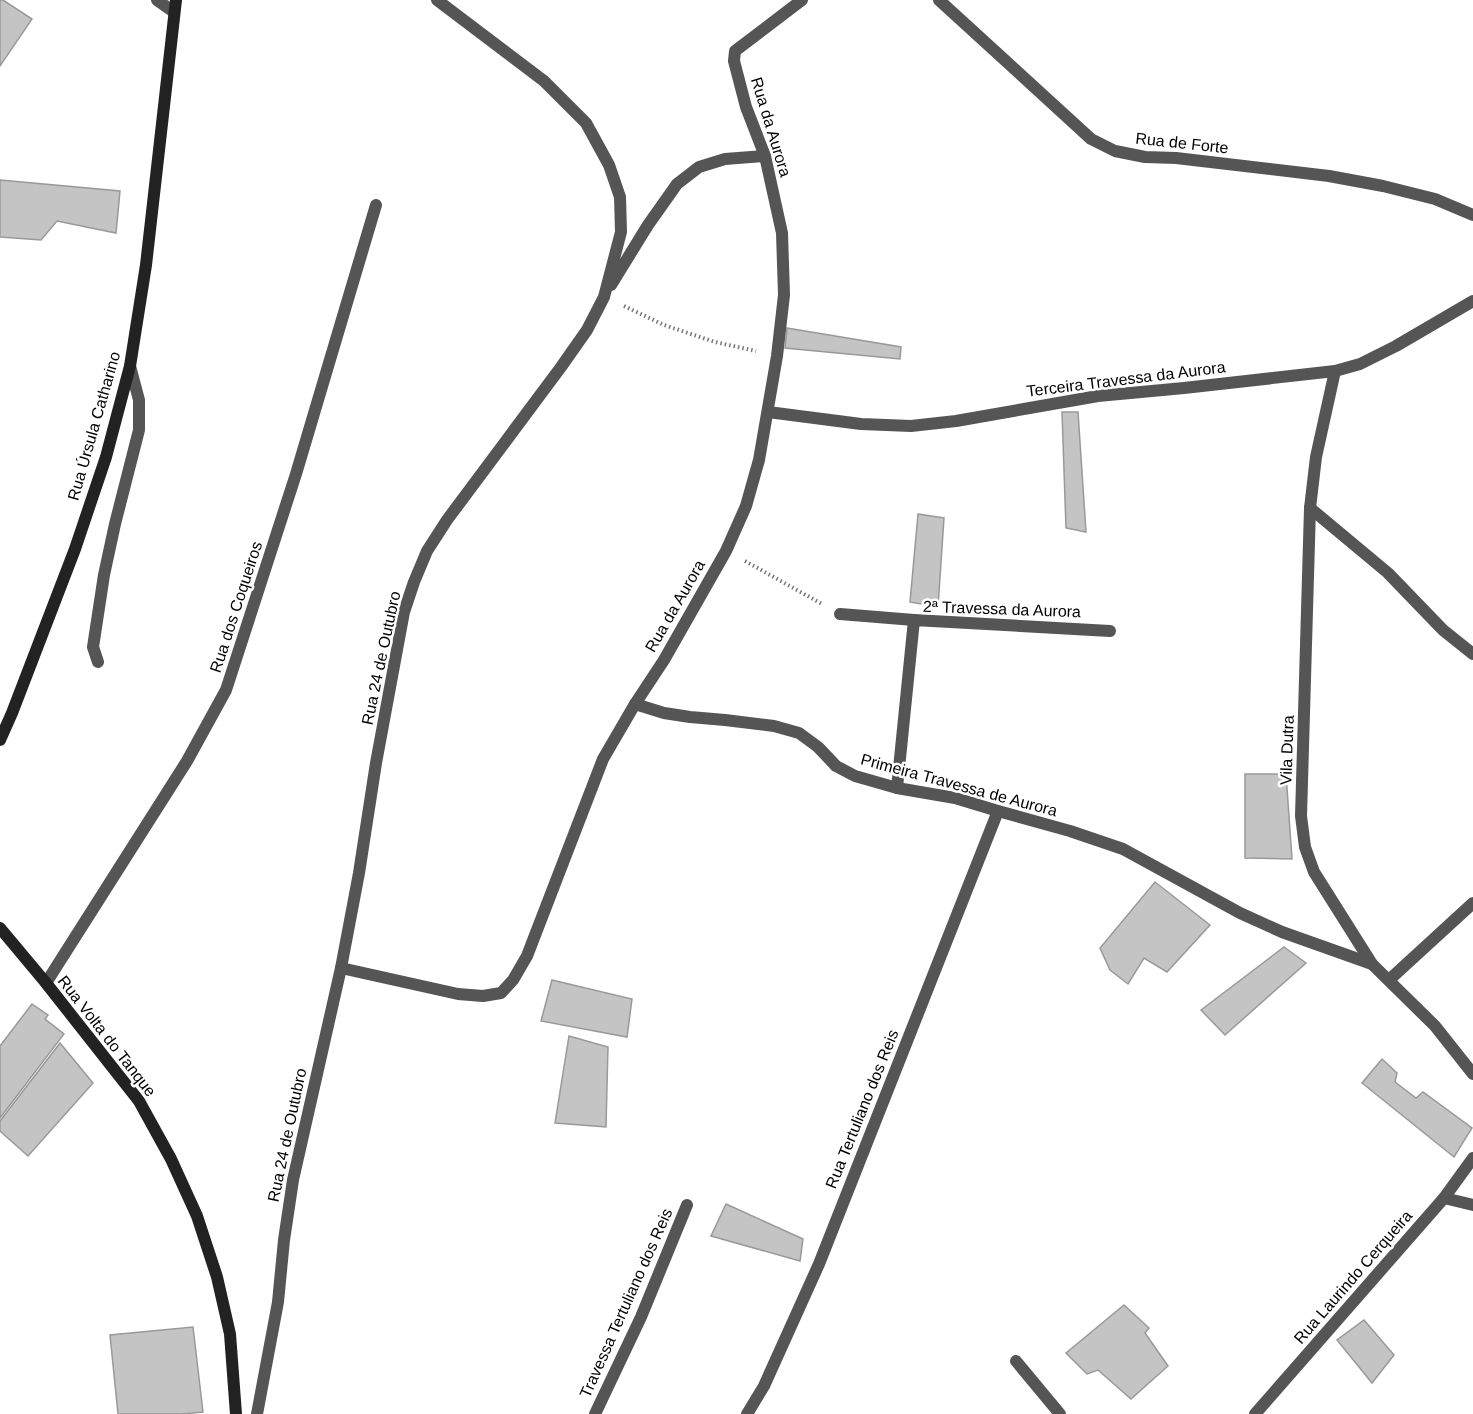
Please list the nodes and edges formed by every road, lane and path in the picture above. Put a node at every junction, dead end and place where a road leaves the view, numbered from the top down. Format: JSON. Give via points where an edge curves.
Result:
{"nodes":[{"id":1,"x":157,"y":0,"type":"edge"},
{"id":2,"x":437,"y":0,"type":"edge"},
{"id":3,"x":802,"y":0,"type":"edge"},
{"id":4,"x":939,"y":0,"type":"edge"},
{"id":5,"x":175,"y":6,"type":"edge"},
{"id":6,"x":765,"y":156,"type":"junction"},
{"id":7,"x":376,"y":205,"type":"dead end"},
{"id":8,"x":1473,"y":215,"type":"edge"},
{"id":9,"x":604,"y":297,"type":"junction"},
{"id":10,"x":1473,"y":301,"type":"edge"},
{"id":11,"x":777,"y":356,"type":"junction"},
{"id":12,"x":130,"y":366,"type":"junction"},
{"id":13,"x":1335,"y":371,"type":"junction"},
{"id":14,"x":768,"y":412,"type":"junction"},
{"id":15,"x":1310,"y":508,"type":"junction"},
{"id":16,"x":726,"y":551,"type":"junction"},
{"id":17,"x":840,"y":614,"type":"joint"},
{"id":18,"x":914,"y":620,"type":"junction"},
{"id":19,"x":1110,"y":631,"type":"dead end"},
{"id":20,"x":1473,"y":654,"type":"edge"},
{"id":21,"x":98,"y":662,"type":"dead end"},
{"id":22,"x":635,"y":704,"type":"junction"},
{"id":23,"x":0,"y":740,"type":"edge"},
{"id":24,"x":897,"y":788,"type":"junction"},
{"id":25,"x":998,"y":812,"type":"junction"},
{"id":26,"x":1473,"y":903,"type":"edge"},
{"id":27,"x":0,"y":928,"type":"edge"},
{"id":28,"x":1372,"y":964,"type":"junction"},
{"id":29,"x":341,"y":968,"type":"junction"},
{"id":30,"x":1389,"y":980,"type":"junction"},
{"id":31,"x":46,"y":983,"type":"junction"},
{"id":32,"x":1473,"y":1074,"type":"edge"},
{"id":33,"x":1473,"y":1158,"type":"edge"},
{"id":34,"x":1444,"y":1198,"type":"junction"},
{"id":35,"x":687,"y":1205,"type":"dead end"},
{"id":36,"x":1473,"y":1205,"type":"edge"},
{"id":37,"x":1016,"y":1361,"type":"dead end"},
{"id":38,"x":236,"y":1414,"type":"edge"},
{"id":39,"x":257,"y":1414,"type":"edge"},
{"id":40,"x":595,"y":1414,"type":"edge"},
{"id":41,"x":747,"y":1414,"type":"edge"},
{"id":42,"x":1060,"y":1414,"type":"edge"},
{"id":43,"x":1255,"y":1414,"type":"edge"}],
"edges":[{"from":1,"to":5,"type":"street"},
{"from":2,"to":9,"type":"street","name":"Rua 24 de Outubro","via":[[544,81],[586,123],[609,165],[620,198],[621,232]]},
{"from":3,"to":6,"type":"street","name":"Rua da Aurora","via":[[735,51],[746,107]]},
{"from":4,"to":8,"type":"street","name":"Rua de Forte","via":[[1091,139],[1115,151],[1329,176],[1435,199]]},
{"from":5,"to":12,"type":"main road","name":"Rua Úrsula Catharino","via":[[146,265]]},
{"from":6,"to":9,"type":"street","via":[[725,159],[699,167],[677,184]]},
{"from":6,"to":11,"type":"street","name":"Rua da Aurora","via":[[782,233],[784,295]]},
{"from":7,"to":31,"type":"street","name":"Rua dos Coqueiros","via":[[296,474],[226,690],[186,761]]},
{"from":9,"to":11,"type":"path","via":[[705,339]]},
{"from":9,"to":29,"type":"street","name":"Rua 24 de Outubro","via":[[561,367],[447,520],[427,551],[414,582],[404,612]]},
{"from":10,"to":13,"type":"street","name":"Terceira Travessa da Aurora","via":[[1396,346],[1360,364]]},
{"from":11,"to":14,"type":"street","name":"Rua da Aurora"},
{"from":12,"to":21,"type":"street","via":[[139,400],[139,430],[104,575],[93,647]]},
{"from":12,"to":23,"type":"main road","name":"Rua Úrsula Catharino","via":[[106,457],[75,549]]},
{"from":13,"to":14,"type":"street","name":"Terceira Travessa da Aurora","via":[[1098,396],[911,426]]},
{"from":13,"to":15,"type":"street","name":"Vila Dutra","via":[[1316,457]]},
{"from":14,"to":16,"type":"street","name":"Rua da Aurora","via":[[746,506]]},
{"from":15,"to":20,"type":"street","via":[[1388,573],[1443,630]]},
{"from":15,"to":28,"type":"street","name":"Vila Dutra","via":[[1301,816],[1305,847],[1314,872]]},
{"from":16,"to":17,"type":"path"},
{"from":16,"to":22,"type":"street","name":"Rua da Aurora"},
{"from":17,"to":18,"type":"street"},
{"from":18,"to":19,"type":"street","name":"2ª Travessa da Aurora"},
{"from":18,"to":24,"type":"street","name":"2ª Travessa da Aurora"},
{"from":22,"to":24,"type":"street","name":"Primeira Travessa de Aurora","via":[[664,713],[774,726],[799,733],[836,766]]},
{"from":22,"to":29,"type":"street","name":"Rua da Aurora","via":[[603,759],[527,956],[501,993],[458,994]]},
{"from":24,"to":25,"type":"street","name":"Primeira Travessa de Aurora","via":[[955,798]]},
{"from":25,"to":28,"type":"street","name":"Primeira Travessa de Aurora","via":[[1123,849],[1240,913]]},
{"from":25,"to":41,"type":"street","name":"Rua Tertuliano dos Reis","via":[[819,1264],[764,1386]]},
{"from":26,"to":30,"type":"street"},
{"from":27,"to":31,"type":"main road","name":"Rua Volta do Tanque"},
{"from":28,"to":30,"type":"street","name":"Vila Dutra"},
{"from":29,"to":39,"type":"street","name":"Rua 24 de Outubro","via":[[293,1180],[278,1302]]},
{"from":30,"to":32,"type":"street","name":"Vila Dutra","via":[[1435,1026]]},
{"from":31,"to":38,"type":"main road","name":"Rua Volta do Tanque","via":[[139,1101],[197,1216],[230,1334]]},
{"from":33,"to":34,"type":"street","name":"Rua Laurindo Cerqueira"},
{"from":34,"to":36,"type":"street"},
{"from":34,"to":43,"type":"street","name":"Rua Laurindo Cerqueira"},
{"from":35,"to":40,"type":"street","name":"Travessa Tertuliano dos Reis","via":[[641,1317]]},
{"from":37,"to":42,"type":"street"}]}
